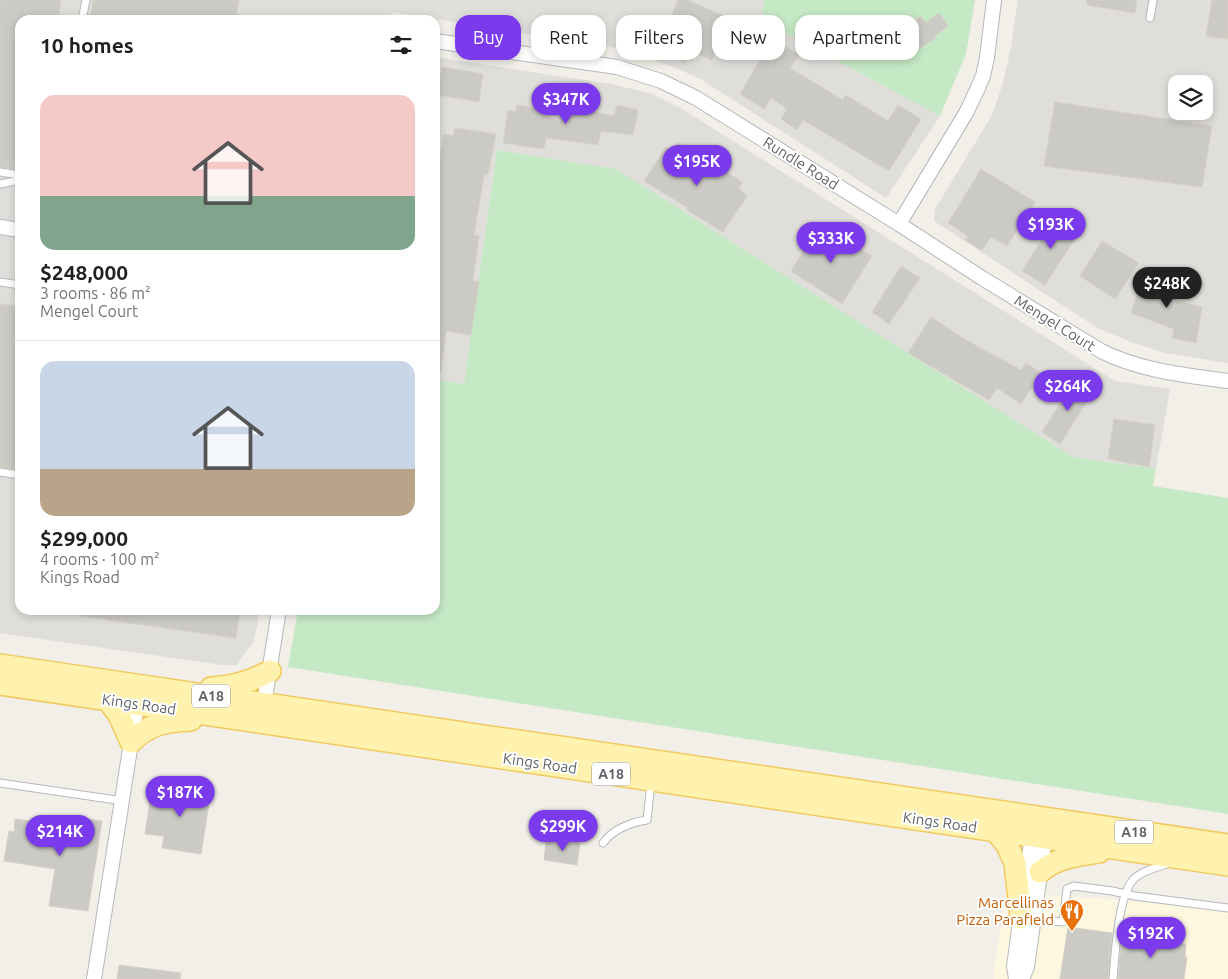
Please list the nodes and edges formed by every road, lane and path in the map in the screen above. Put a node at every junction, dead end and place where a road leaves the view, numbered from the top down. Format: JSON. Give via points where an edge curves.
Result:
{"nodes":[{"id":1,"x":86,"y":0,"type":"edge"},
{"id":2,"x":994,"y":0,"type":"edge"},
{"id":3,"x":1153,"y":0,"type":"edge"},
{"id":4,"x":83,"y":15,"type":"edge"},
{"id":5,"x":1150,"y":18,"type":"dead end"},
{"id":6,"x":440,"y":42,"type":"edge"},
{"id":7,"x":0,"y":172,"type":"edge"},
{"id":8,"x":15,"y":174,"type":"edge"},
{"id":9,"x":15,"y":181,"type":"edge"},
{"id":10,"x":0,"y":184,"type":"edge"},
{"id":11,"x":899,"y":224,"type":"junction"},
{"id":12,"x":0,"y":227,"type":"edge"},
{"id":13,"x":15,"y":229,"type":"edge"},
{"id":14,"x":0,"y":282,"type":"edge"},
{"id":15,"x":15,"y":284,"type":"edge"},
{"id":16,"x":1228,"y":381,"type":"edge"},
{"id":17,"x":0,"y":472,"type":"edge"},
{"id":18,"x":15,"y":474,"type":"edge"},
{"id":19,"x":278,"y":615,"type":"edge"},
{"id":20,"x":0,"y":665,"type":"edge"},
{"id":21,"x":270,"y":672,"type":"junction"},
{"id":22,"x":0,"y":684,"type":"edge"},
{"id":23,"x":145,"y":693,"type":"junction"},
{"id":24,"x":107,"y":699,"type":"junction"},
{"id":25,"x":262,"y":713,"type":"junction"},
{"id":26,"x":228,"y":717,"type":"junction"},
{"id":27,"x":131,"y":742,"type":"junction"},
{"id":28,"x":652,"y":780,"type":"junction"},
{"id":29,"x":0,"y":783,"type":"edge"},
{"id":30,"x":123,"y":801,"type":"junction"},
{"id":31,"x":995,"y":830,"type":"junction"},
{"id":32,"x":1039,"y":831,"type":"junction"},
{"id":33,"x":603,"y":843,"type":"dead end"},
{"id":34,"x":1228,"y":845,"type":"edge"},
{"id":35,"x":1122,"y":850,"type":"junction"},
{"id":36,"x":1195,"y":860,"type":"junction"},
{"id":37,"x":1228,"y":865,"type":"edge"},
{"id":38,"x":1040,"y":872,"type":"junction"},
{"id":39,"x":1126,"y":894,"type":"junction"},
{"id":40,"x":1228,"y":908,"type":"edge"},
{"id":41,"x":1027,"y":918,"type":"junction"},
{"id":42,"x":94,"y":979,"type":"edge"},
{"id":43,"x":1016,"y":979,"type":"edge"},
{"id":44,"x":1022,"y":979,"type":"edge"},
{"id":45,"x":1113,"y":979,"type":"edge"}],
"edges":[{"from":1,"to":4,"type":"lane"},
{"from":2,"to":11,"type":"street","via":[[983,76],[966,113]]},
{"from":3,"to":5,"type":"lane"},
{"from":6,"to":11,"type":"street","name":"Rundle Road","via":[[617,67],[675,86]]},
{"from":7,"to":8,"type":"lane"},
{"from":9,"to":10,"type":"lane"},
{"from":11,"to":16,"type":"street","name":"Mengel Court","via":[[1118,360],[1153,370]]},
{"from":12,"to":13,"type":"street"},
{"from":14,"to":15,"type":"lane"},
{"from":17,"to":18,"type":"lane"},
{"from":19,"to":21,"type":"street"},
{"from":20,"to":23,"type":"main road","name":"Kings Road","number":"A18"},
{"from":21,"to":23,"type":"main road","via":[[225,688]]},
{"from":21,"to":25,"type":"street"},
{"from":22,"to":24,"type":"main road","name":"Kings Road","number":"A18"},
{"from":23,"to":24,"type":"main road","name":"Kings Road","number":"A18"},
{"from":23,"to":25,"type":"main road","name":"Kings Road","number":"A18"},
{"from":23,"to":26,"type":"main road","name":"Kings Road","number":"A18"},
{"from":23,"to":27,"type":"street"},
{"from":24,"to":27,"type":"main road","via":[[119,715]]},
{"from":25,"to":26,"type":"main road","name":"Kings Road","number":"A18"},
{"from":25,"to":28,"type":"main road","name":"Kings Road","number":"A18"},
{"from":25,"to":32,"type":"main road","name":"Kings Road","number":"A18"},
{"from":26,"to":27,"type":"main road","via":[[176,720],[154,725]]},
{"from":27,"to":30,"type":"street"},
{"from":28,"to":31,"type":"main road","name":"Kings Road","number":"A18"},
{"from":28,"to":33,"type":"lane","via":[[647,820],[616,831]]},
{"from":29,"to":30,"type":"lane"},
{"from":30,"to":42,"type":"street"},
{"from":31,"to":32,"type":"main road","name":"Kings Road","number":"A18"},
{"from":31,"to":41,"type":"main road","via":[[1007,845],[1014,863]]},
{"from":32,"to":34,"type":"main road","name":"Kings Road","number":"A18"},
{"from":32,"to":35,"type":"main road","name":"Kings Road","number":"A18"},
{"from":32,"to":38,"type":"street"},
{"from":32,"to":41,"type":"street"},
{"from":35,"to":36,"type":"main road","name":"Kings Road","number":"A18"},
{"from":35,"to":38,"type":"main road","via":[[1058,860]]},
{"from":36,"to":37,"type":"main road","name":"Kings Road","number":"A18"},
{"from":36,"to":39,"type":"lane","via":[[1171,862],[1141,874],[1132,881]]},
{"from":38,"to":41,"type":"street"},
{"from":39,"to":40,"type":"lane"},
{"from":39,"to":41,"type":"lane","via":[[1074,886],[1067,889],[1063,922]]},
{"from":39,"to":45,"type":"lane"},
{"from":41,"to":43,"type":"street","via":[[1014,966]]},
{"from":41,"to":44,"type":"street","via":[[1026,967]]}]}
